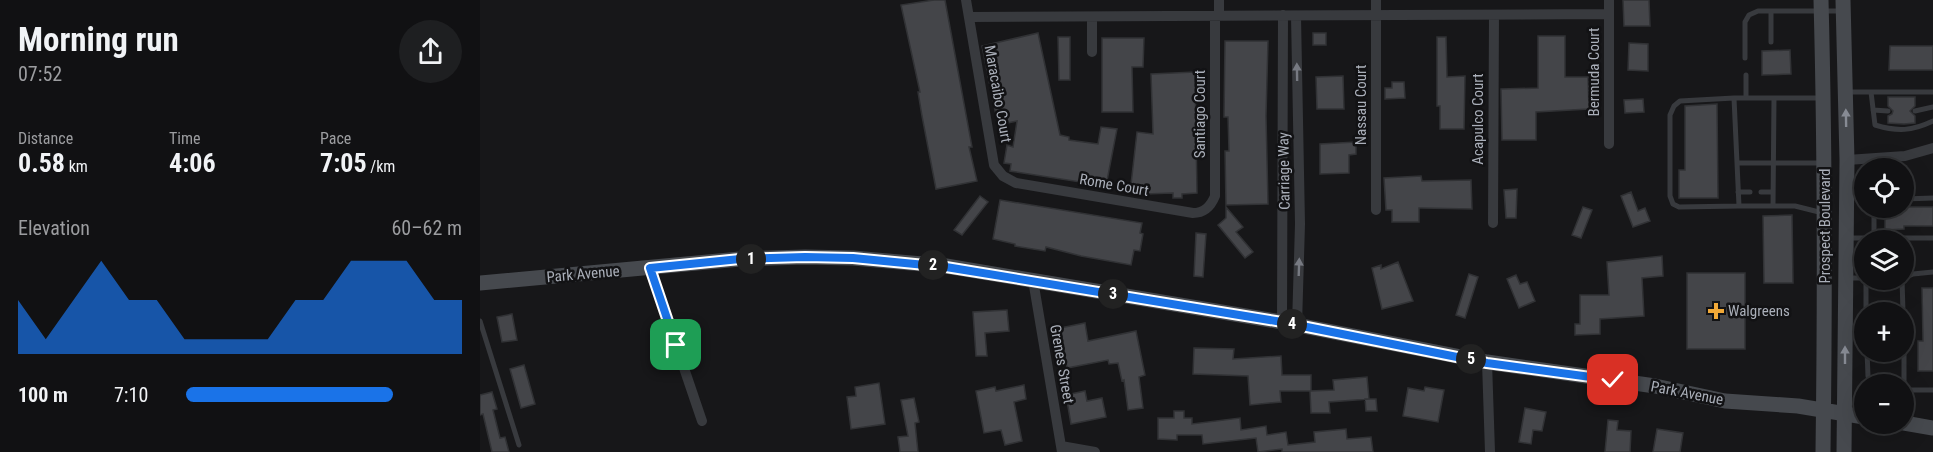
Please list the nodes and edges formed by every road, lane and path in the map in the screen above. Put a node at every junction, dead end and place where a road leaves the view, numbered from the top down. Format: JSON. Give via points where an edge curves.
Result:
{"nodes":[{"id":1,"x":966,"y":0,"type":"edge"},
{"id":2,"x":1219,"y":0,"type":"edge"},
{"id":3,"x":1376,"y":0,"type":"edge"},
{"id":4,"x":1609,"y":0,"type":"edge"},
{"id":5,"x":1822,"y":5,"type":"edge"},
{"id":6,"x":1843,"y":6,"type":"edge"},
{"id":7,"x":1771,"y":11,"type":"junction"},
{"id":8,"x":1609,"y":14,"type":"junction"},
{"id":9,"x":1283,"y":15,"type":"junction"},
{"id":10,"x":1494,"y":15,"type":"junction"},
{"id":11,"x":1217,"y":16,"type":"junction"},
{"id":12,"x":1296,"y":16,"type":"junction"},
{"id":13,"x":1376,"y":16,"type":"junction"},
{"id":14,"x":1092,"y":17,"type":"junction"},
{"id":15,"x":970,"y":18,"type":"junction"},
{"id":16,"x":1771,"y":42,"type":"dead end"},
{"id":17,"x":1092,"y":52,"type":"dead end"},
{"id":18,"x":1745,"y":58,"type":"dead end"},
{"id":19,"x":1746,"y":75,"type":"dead end"},
{"id":20,"x":1845,"y":92,"type":"junction"},
{"id":21,"x":1871,"y":92,"type":"junction"},
{"id":22,"x":1933,"y":92,"type":"edge"},
{"id":23,"x":1933,"y":97,"type":"edge"},
{"id":24,"x":1734,"y":98,"type":"junction"},
{"id":25,"x":1746,"y":98,"type":"junction"},
{"id":26,"x":1774,"y":98,"type":"junction"},
{"id":27,"x":1824,"y":98,"type":"junction"},
{"id":28,"x":1933,"y":107,"type":"edge"},
{"id":29,"x":1874,"y":110,"type":"junction"},
{"id":30,"x":1888,"y":111,"type":"dead end"},
{"id":31,"x":1915,"y":111,"type":"dead end"},
{"id":32,"x":1933,"y":121,"type":"edge"},
{"id":33,"x":1609,"y":144,"type":"dead end"},
{"id":34,"x":1933,"y":148,"type":"edge"},
{"id":35,"x":1847,"y":160,"type":"junction"},
{"id":36,"x":1737,"y":163,"type":"junction"},
{"id":37,"x":1774,"y":163,"type":"junction"},
{"id":38,"x":1825,"y":163,"type":"junction"},
{"id":39,"x":1282,"y":164,"type":"junction"},
{"id":40,"x":1299,"y":164,"type":"junction"},
{"id":41,"x":1016,"y":183,"type":"joint"},
{"id":42,"x":1738,"y":192,"type":"junction"},
{"id":43,"x":1750,"y":192,"type":"dead end"},
{"id":44,"x":1761,"y":192,"type":"dead end"},
{"id":45,"x":1773,"y":192,"type":"junction"},
{"id":46,"x":1933,"y":198,"type":"edge"},
{"id":47,"x":1914,"y":199,"type":"edge"},
{"id":48,"x":1738,"y":206,"type":"junction"},
{"id":49,"x":1773,"y":206,"type":"junction"},
{"id":50,"x":1206,"y":209,"type":"joint"},
{"id":51,"x":1376,"y":210,"type":"dead end"},
{"id":52,"x":1826,"y":214,"type":"junction"},
{"id":53,"x":1493,"y":223,"type":"dead end"},
{"id":54,"x":1846,"y":238,"type":"junction"},
{"id":55,"x":1854,"y":238,"type":"edge"},
{"id":56,"x":1914,"y":238,"type":"edge"},
{"id":57,"x":1933,"y":238,"type":"edge"},
{"id":58,"x":650,"y":268,"type":"junction"},
{"id":59,"x":1933,"y":272,"type":"edge"},
{"id":60,"x":1914,"y":274,"type":"edge"},
{"id":61,"x":1846,"y":278,"type":"junction"},
{"id":62,"x":1854,"y":278,"type":"edge"},
{"id":63,"x":1033,"y":280,"type":"junction"},
{"id":64,"x":480,"y":283,"type":"edge"},
{"id":65,"x":480,"y":321,"type":"edge"},
{"id":66,"x":1289,"y":324,"type":"junction"},
{"id":67,"x":1487,"y":363,"type":"junction"},
{"id":68,"x":1914,"y":390,"type":"edge"},
{"id":69,"x":1933,"y":390,"type":"edge"},
{"id":70,"x":1825,"y":410,"type":"junction"},
{"id":71,"x":1845,"y":413,"type":"junction"},
{"id":72,"x":1854,"y":415,"type":"edge"},
{"id":73,"x":702,"y":421,"type":"dead end"},
{"id":74,"x":1914,"y":425,"type":"edge"},
{"id":75,"x":1933,"y":428,"type":"edge"},
{"id":76,"x":519,"y":445,"type":"dead end"},
{"id":77,"x":1061,"y":449,"type":"edge"},
{"id":78,"x":1095,"y":452,"type":"edge"},
{"id":79,"x":1490,"y":452,"type":"edge"},
{"id":80,"x":1823,"y":452,"type":"edge"},
{"id":81,"x":1844,"y":452,"type":"edge"}],
"edges":[{"from":1,"to":15,"type":"street","name":"Maracaibo Court"},
{"from":2,"to":11,"type":"street","name":"Santiago Court"},
{"from":3,"to":13,"type":"street","name":"Nassau Court"},
{"from":4,"to":8,"type":"street","name":"Bermuda Court"},
{"from":5,"to":6,"type":"lane"},
{"from":5,"to":7,"type":"lane"},
{"from":5,"to":27,"type":"main road","name":"Prospect Boulevard"},
{"from":6,"to":20,"type":"main road","name":"Prospect Boulevard"},
{"from":7,"to":16,"type":"lane"},
{"from":7,"to":18,"type":"lane","via":[[1758,11],[1745,22]]},
{"from":8,"to":10,"type":"street"},
{"from":8,"to":33,"type":"street","name":"Bermuda Court"},
{"from":9,"to":11,"type":"street"},
{"from":9,"to":12,"type":"street"},
{"from":9,"to":39,"type":"street","name":"Carriage Way"},
{"from":10,"to":13,"type":"street"},
{"from":10,"to":53,"type":"street","name":"Acapulco Court"},
{"from":11,"to":14,"type":"street"},
{"from":11,"to":50,"type":"street","name":"Santiago Court","via":[[1215,196]]},
{"from":12,"to":13,"type":"street"},
{"from":40,"to":12,"type":"street","name":"Carriage Way","one_way":true},
{"from":13,"to":51,"type":"street","name":"Nassau Court"},
{"from":14,"to":15,"type":"street"},
{"from":14,"to":17,"type":"street"},
{"from":15,"to":41,"type":"street","name":"Maracaibo Court","via":[[994,165],[1003,177]]},
{"from":19,"to":25,"type":"lane"},
{"from":20,"to":21,"type":"lane"},
{"from":35,"to":20,"type":"main road","name":"Prospect Boulevard","one_way":true},
{"from":21,"to":22,"type":"lane"},
{"from":21,"to":29,"type":"lane"},
{"from":22,"to":23,"type":"lane"},
{"from":24,"to":25,"type":"lane"},
{"from":24,"to":36,"type":"lane"},
{"from":24,"to":48,"type":"lane","via":[[1680,101],[1674,106],[1670,115],[1670,196],[1679,207]]},
{"from":25,"to":26,"type":"lane"},
{"from":26,"to":27,"type":"lane"},
{"from":26,"to":37,"type":"lane"},
{"from":27,"to":38,"type":"main road","name":"Prospect Boulevard"},
{"from":28,"to":31,"type":"lane"},
{"from":29,"to":30,"type":"lane"},
{"from":29,"to":32,"type":"lane","via":[[1875,125],[1891,130],[1916,129]]},
{"from":34,"to":35,"type":"street","via":[[1905,156]]},
{"from":35,"to":54,"type":"main road","name":"Prospect Boulevard"},
{"from":36,"to":37,"type":"lane"},
{"from":36,"to":42,"type":"lane"},
{"from":37,"to":38,"type":"lane"},
{"from":37,"to":45,"type":"lane"},
{"from":38,"to":52,"type":"main road","name":"Prospect Boulevard"},
{"from":39,"to":40,"type":"lane"},
{"from":39,"to":66,"type":"street","name":"Carriage Way"},
{"from":66,"to":40,"type":"street","name":"Carriage Way","one_way":true,"via":[[1300,224]]},
{"from":41,"to":50,"type":"street","name":"Rome Court","via":[[1193,213]]},
{"from":42,"to":43,"type":"lane"},
{"from":42,"to":48,"type":"lane"},
{"from":44,"to":45,"type":"lane"},
{"from":45,"to":49,"type":"lane"},
{"from":46,"to":47,"type":"lane"},
{"from":48,"to":49,"type":"lane"},
{"from":49,"to":52,"type":"lane","via":[[1795,206]]},
{"from":52,"to":70,"type":"main road","name":"Prospect Boulevard"},
{"from":54,"to":55,"type":"lane"},
{"from":54,"to":61,"type":"main road","name":"Prospect Boulevard"},
{"from":56,"to":57,"type":"lane"},
{"from":58,"to":63,"type":"main road","name":"Park Avenue","via":[[740,259],[853,258]]},
{"from":58,"to":64,"type":"main road","name":"Park Avenue"},
{"from":58,"to":73,"type":"street"},
{"from":59,"to":60,"type":"lane"},
{"from":61,"to":62,"type":"lane"},
{"from":71,"to":61,"type":"main road","name":"Prospect Boulevard","one_way":true},
{"from":63,"to":66,"type":"main road","name":"Park Avenue"},
{"from":63,"to":77,"type":"street","name":"Grenes Street"},
{"from":65,"to":76,"type":"lane"},
{"from":66,"to":67,"type":"main road","name":"Park Avenue"},
{"from":67,"to":70,"type":"main road","name":"Park Avenue","via":[[1655,386],[1725,401]]},
{"from":67,"to":79,"type":"street"},
{"from":68,"to":69,"type":"lane"},
{"from":70,"to":71,"type":"main road","name":"Park Avenue"},
{"from":70,"to":80,"type":"main road","name":"Prospect Boulevard"},
{"from":71,"to":72,"type":"main road","name":"Park Avenue"},
{"from":71,"to":81,"type":"main road","name":"Prospect Boulevard"},
{"from":74,"to":75,"type":"main road"},
{"from":77,"to":78,"type":"street"}]}
